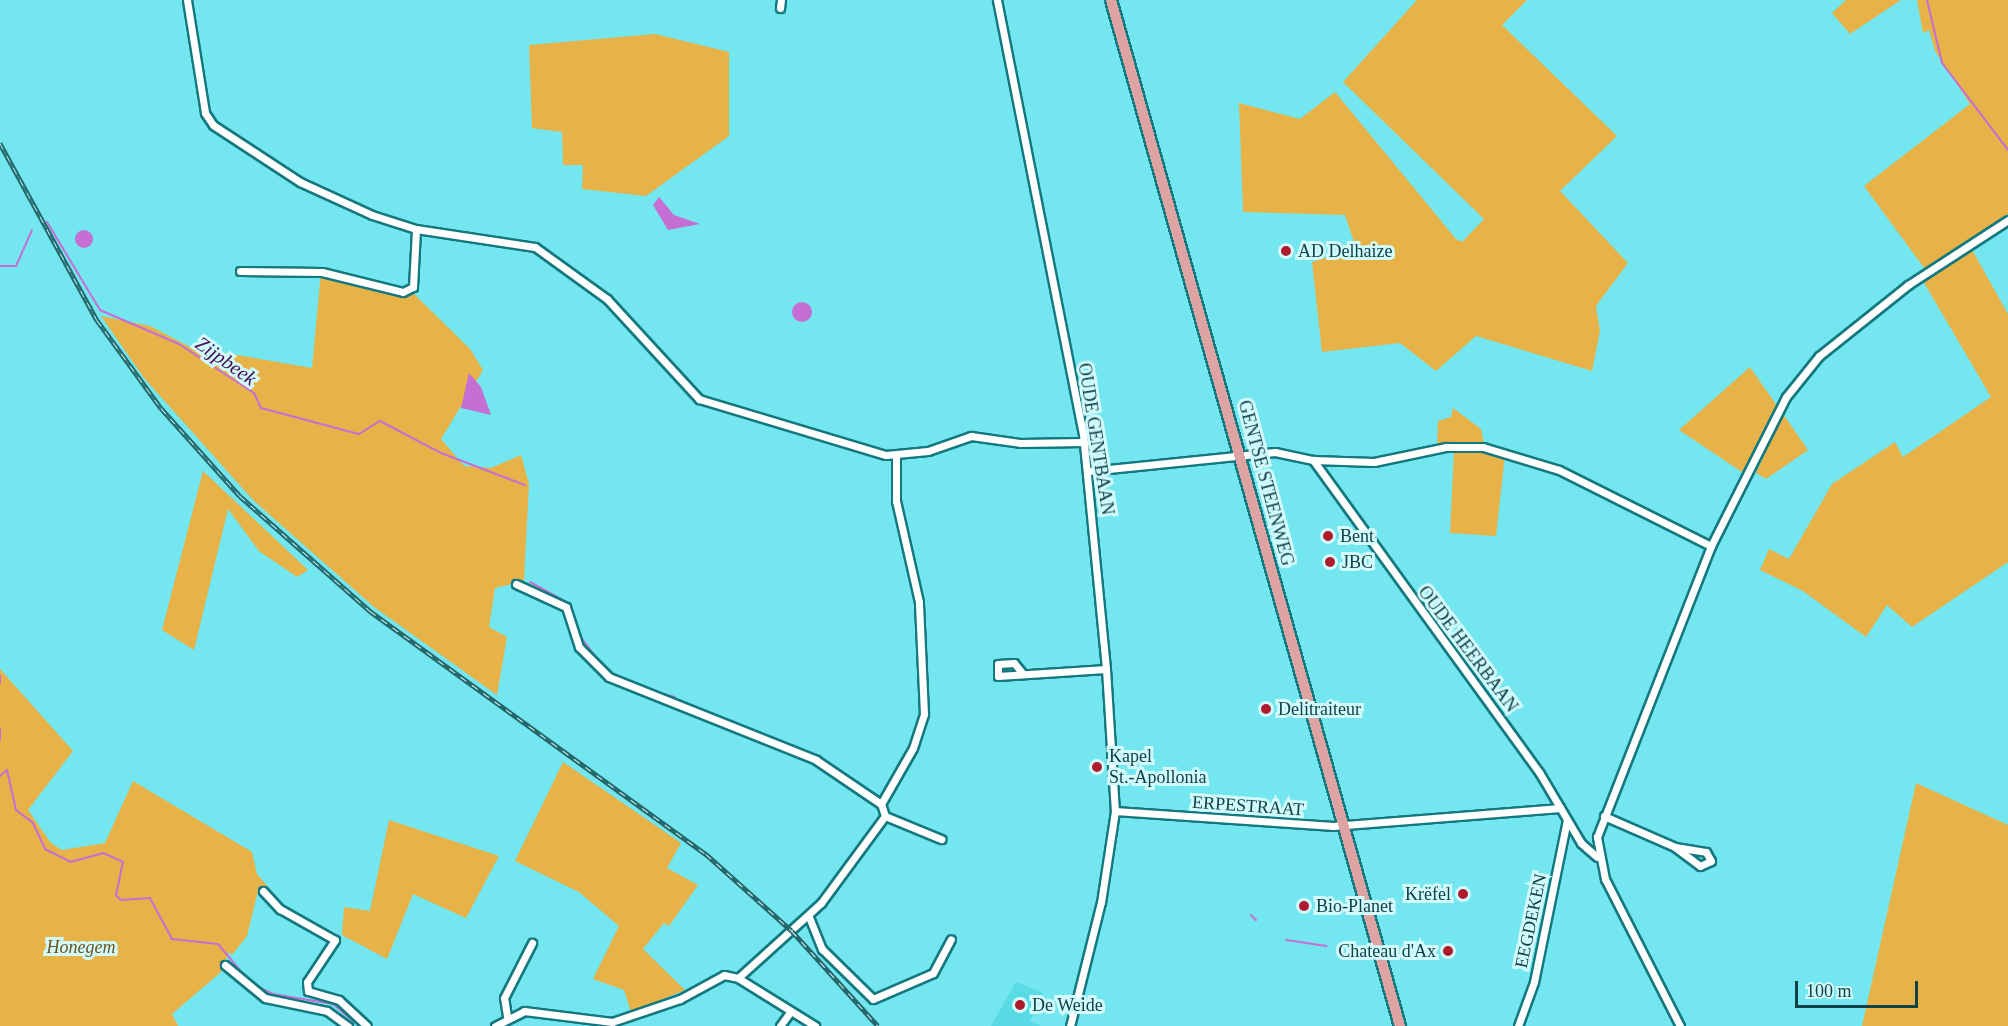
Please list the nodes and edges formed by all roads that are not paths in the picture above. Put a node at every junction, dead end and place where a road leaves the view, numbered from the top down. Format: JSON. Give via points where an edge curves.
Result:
{"nodes":[{"id":1,"x":187,"y":0,"type":"edge"},
{"id":2,"x":997,"y":0,"type":"edge"},
{"id":3,"x":1111,"y":0,"type":"edge"},
{"id":4,"x":2008,"y":220,"type":"edge"},
{"id":5,"x":416,"y":229,"type":"junction"},
{"id":6,"x":240,"y":271,"type":"dead end"},
{"id":7,"x":1084,"y":442,"type":"junction"},
{"id":8,"x":1241,"y":454,"type":"junction"},
{"id":9,"x":896,"y":456,"type":"junction"},
{"id":10,"x":1312,"y":460,"type":"junction"},
{"id":11,"x":1089,"y":471,"type":"junction"},
{"id":12,"x":1710,"y":546,"type":"junction"},
{"id":13,"x":516,"y":584,"type":"dead end"},
{"id":14,"x":1106,"y":669,"type":"junction"},
{"id":15,"x":1023,"y":674,"type":"dead end"},
{"id":16,"x":881,"y":804,"type":"junction"},
{"id":17,"x":1560,"y":808,"type":"junction"},
{"id":18,"x":1115,"y":811,"type":"junction"},
{"id":19,"x":885,"y":816,"type":"junction"},
{"id":20,"x":1604,"y":816,"type":"junction"},
{"id":21,"x":1567,"y":820,"type":"junction"},
{"id":22,"x":1343,"y":825,"type":"junction"},
{"id":23,"x":941,"y":839,"type":"dead end"},
{"id":24,"x":1675,"y":848,"type":"junction"},
{"id":25,"x":1597,"y":857,"type":"junction"},
{"id":26,"x":263,"y":891,"type":"dead end"},
{"id":27,"x":809,"y":916,"type":"junction"},
{"id":28,"x":951,"y":939,"type":"dead end"},
{"id":29,"x":532,"y":943,"type":"dead end"},
{"id":30,"x":225,"y":965,"type":"dead end"},
{"id":31,"x":738,"y":978,"type":"junction"},
{"id":32,"x":790,"y":1012,"type":"junction"},
{"id":33,"x":507,"y":1016,"type":"junction"},
{"id":34,"x":621,"y":1020,"type":"junction"},
{"id":35,"x":348,"y":1026,"type":"edge"},
{"id":36,"x":367,"y":1026,"type":"edge"},
{"id":37,"x":495,"y":1026,"type":"edge"},
{"id":38,"x":626,"y":1026,"type":"edge"},
{"id":39,"x":780,"y":1026,"type":"edge"},
{"id":40,"x":815,"y":1026,"type":"edge"},
{"id":41,"x":1070,"y":1026,"type":"edge"},
{"id":42,"x":1400,"y":1026,"type":"edge"},
{"id":43,"x":1518,"y":1026,"type":"edge"},
{"id":44,"x":1680,"y":1026,"type":"edge"}],
"edges":[{"from":1,"to":5,"type":"street","via":[[205,113],[213,125],[320,192]]},
{"from":2,"to":7,"type":"street","name":"OUDE GENTBAAN"},
{"from":3,"to":8,"type":"main road","name":"GENTSE STEENWEG"},
{"from":4,"to":12,"type":"street","via":[[1924,274],[1840,336],[1798,378]]},
{"from":5,"to":6,"type":"street","via":[[412,287],[404,292],[322,272]]},
{"from":5,"to":9,"type":"street","via":[[535,247],[607,300],[699,399]]},
{"from":7,"to":9,"type":"street","via":[[1020,443],[961,436]]},
{"from":7,"to":11,"type":"street","name":"OUDE GENTBAAN"},
{"from":8,"to":10,"type":"street","via":[[1275,452]]},
{"from":8,"to":11,"type":"street"},
{"from":8,"to":22,"type":"main road","name":"GENTSE STEENWEG"},
{"from":9,"to":16,"type":"street","via":[[896,501],[919,602],[924,714],[913,748]]},
{"from":10,"to":12,"type":"street","via":[[1374,462],[1446,447],[1508,452],[1564,472]]},
{"from":10,"to":17,"type":"street","name":"OUDE HEERBAAN","via":[[1514,735]]},
{"from":11,"to":14,"type":"street","name":"OUDE GENTBAAN"},
{"from":12,"to":20,"type":"street"},
{"from":13,"to":16,"type":"street","via":[[566,607],[579,647],[609,677],[830,767]]},
{"from":14,"to":15,"type":"street"},
{"from":14,"to":18,"type":"street","name":"OUDE GENTBAAN"},
{"from":16,"to":19,"type":"street"},
{"from":17,"to":21,"type":"street","name":"OUDE HEERBAAN"},
{"from":17,"to":22,"type":"street","name":"ERPESTRAAT"},
{"from":18,"to":22,"type":"street","name":"ERPESTRAAT"},
{"from":18,"to":41,"type":"street","name":"OUDE GENTBAAN","via":[[1102,888]]},
{"from":19,"to":23,"type":"street"},
{"from":19,"to":27,"type":"street"},
{"from":20,"to":24,"type":"street"},
{"from":20,"to":25,"type":"street"},
{"from":21,"to":25,"type":"street","name":"OUDE HEERBAAN"},
{"from":21,"to":43,"type":"street","name":"EEGDEKEN","via":[[1534,982]]},
{"from":22,"to":42,"type":"main road","name":"GENTSE STEENWEG"},
{"from":24,"to":24,"type":"street","via":[[1700,866],[1711,861],[1706,852]]},
{"from":25,"to":44,"type":"street","name":"OUDE HEERBAAN"},
{"from":26,"to":36,"type":"street","via":[[280,909],[335,940],[307,982],[308,991],[339,1000]]},
{"from":27,"to":28,"type":"street","via":[[822,949],[873,999],[933,973]]},
{"from":27,"to":31,"type":"street"},
{"from":29,"to":33,"type":"street","via":[[504,998]]},
{"from":30,"to":35,"type":"street","via":[[265,998],[327,1011]]},
{"from":31,"to":32,"type":"street"},
{"from":31,"to":34,"type":"street","via":[[724,975],[680,999]]},
{"from":32,"to":39,"type":"street"},
{"from":32,"to":40,"type":"street"},
{"from":33,"to":34,"type":"street","via":[[524,1011],[584,1022]]},
{"from":33,"to":37,"type":"street"},
{"from":34,"to":38,"type":"street"}]}
